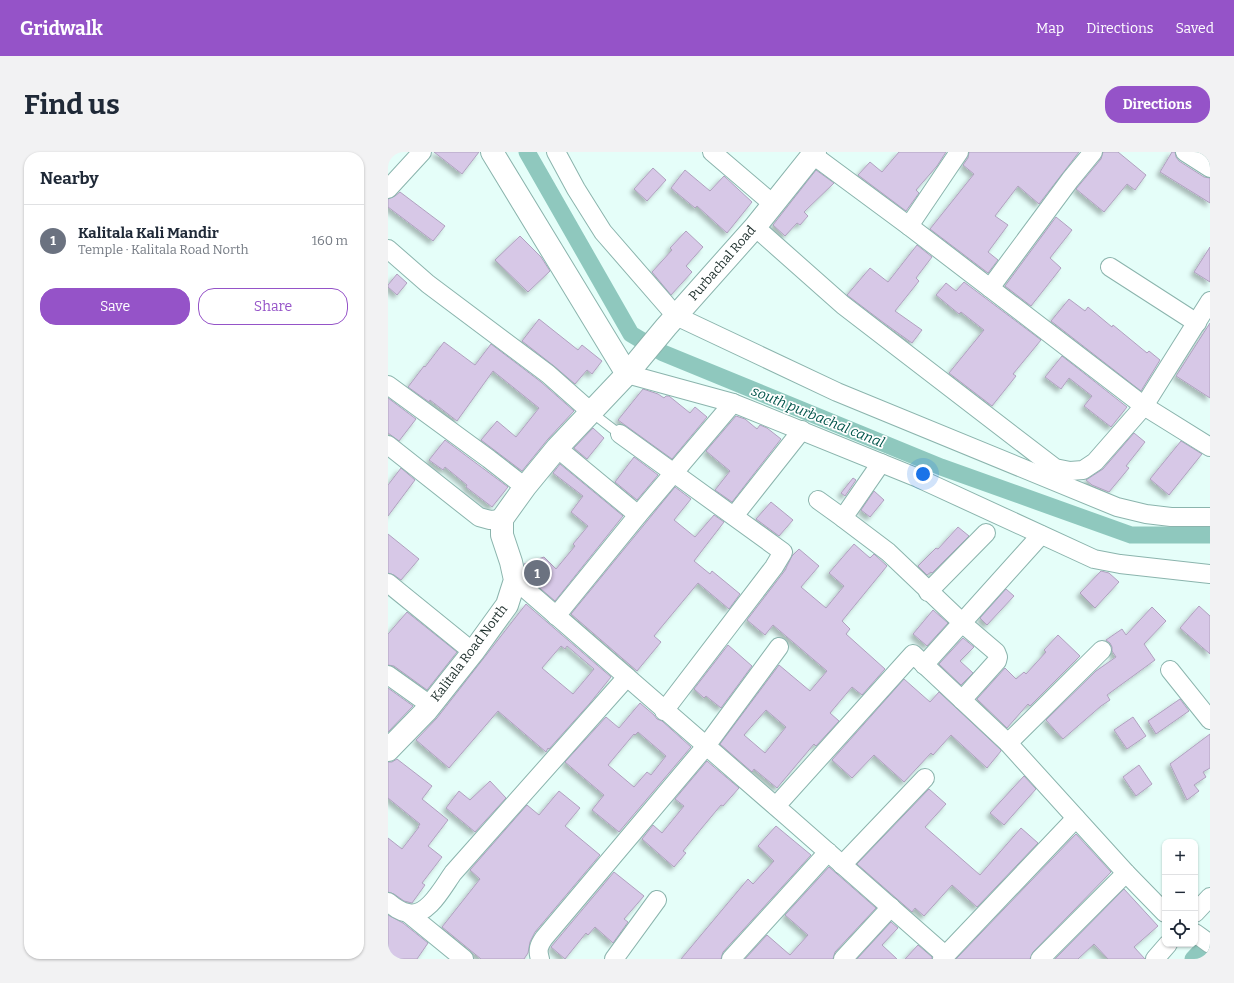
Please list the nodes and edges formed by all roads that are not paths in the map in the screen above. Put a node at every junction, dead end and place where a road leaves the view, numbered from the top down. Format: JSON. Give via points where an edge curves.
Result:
{"nodes":[{"id":1,"x":422,"y":152,"type":"edge"},
{"id":2,"x":492,"y":152,"type":"edge"},
{"id":3,"x":556,"y":152,"type":"edge"},
{"id":4,"x":712,"y":152,"type":"edge"},
{"id":5,"x":959,"y":152,"type":"edge"},
{"id":6,"x":1093,"y":152,"type":"edge"},
{"id":7,"x":1185,"y":152,"type":"edge"},
{"id":8,"x":814,"y":154,"type":"edge"},
{"id":9,"x":1210,"y":168,"type":"edge"},
{"id":10,"x":388,"y":189,"type":"edge"},
{"id":11,"x":772,"y":204,"type":"junction"},
{"id":12,"x":909,"y":226,"type":"junction"},
{"id":13,"x":755,"y":227,"type":"junction"},
{"id":14,"x":388,"y":249,"type":"edge"},
{"id":15,"x":1110,"y":267,"type":"dead end"},
{"id":16,"x":990,"y":288,"type":"junction"},
{"id":17,"x":1210,"y":301,"type":"edge"},
{"id":18,"x":671,"y":321,"type":"junction"},
{"id":19,"x":1197,"y":323,"type":"junction"},
{"id":20,"x":633,"y":367,"type":"junction"},
{"id":21,"x":388,"y":385,"type":"edge"},
{"id":22,"x":733,"y":403,"type":"junction"},
{"id":23,"x":1144,"y":406,"type":"junction"},
{"id":24,"x":591,"y":412,"type":"junction"},
{"id":25,"x":802,"y":430,"type":"junction"},
{"id":26,"x":616,"y":431,"type":"joint"},
{"id":27,"x":388,"y":445,"type":"edge"},
{"id":28,"x":1210,"y":447,"type":"edge"},
{"id":29,"x":557,"y":448,"type":"junction"},
{"id":30,"x":881,"y":462,"type":"junction"},
{"id":31,"x":675,"y":472,"type":"junction"},
{"id":32,"x":525,"y":487,"type":"junction"},
{"id":33,"x":818,"y":500,"type":"dead end"},
{"id":34,"x":638,"y":515,"type":"junction"},
{"id":35,"x":734,"y":516,"type":"junction"},
{"id":36,"x":1210,"y":517,"type":"edge"},
{"id":37,"x":843,"y":518,"type":"junction"},
{"id":38,"x":502,"y":519,"type":"junction"},
{"id":39,"x":986,"y":533,"type":"dead end"},
{"id":40,"x":1041,"y":535,"type":"junction"},
{"id":41,"x":1210,"y":574,"type":"edge"},
{"id":42,"x":515,"y":580,"type":"junction"},
{"id":43,"x":388,"y":583,"type":"edge"},
{"id":44,"x":928,"y":592,"type":"junction"},
{"id":45,"x":556,"y":616,"type":"junction"},
{"id":46,"x":962,"y":623,"type":"junction"},
{"id":47,"x":779,"y":647,"type":"dead end"},
{"id":48,"x":1102,"y":650,"type":"dead end"},
{"id":49,"x":473,"y":652,"type":"junction"},
{"id":50,"x":924,"y":665,"type":"junction"},
{"id":51,"x":1170,"y":670,"type":"dead end"},
{"id":52,"x":388,"y":675,"type":"edge"},
{"id":53,"x":627,"y":677,"type":"junction"},
{"id":54,"x":962,"y":700,"type":"junction"},
{"id":55,"x":430,"y":705,"type":"junction"},
{"id":56,"x":664,"y":711,"type":"junction"},
{"id":57,"x":1210,"y":720,"type":"edge"},
{"id":58,"x":1008,"y":743,"type":"junction"},
{"id":59,"x":706,"y":746,"type":"junction"},
{"id":60,"x":388,"y":750,"type":"edge"},
{"id":61,"x":925,"y":778,"type":"dead end"},
{"id":62,"x":776,"y":806,"type":"junction"},
{"id":63,"x":1076,"y":818,"type":"junction"},
{"id":64,"x":828,"y":852,"type":"junction"},
{"id":65,"x":842,"y":865,"type":"junction"},
{"id":66,"x":1126,"y":873,"type":"junction"},
{"id":67,"x":1210,"y":897,"type":"edge"},
{"id":68,"x":657,"y":900,"type":"dead end"},
{"id":69,"x":388,"y":902,"type":"edge"},
{"id":70,"x":890,"y":907,"type":"junction"},
{"id":71,"x":1163,"y":911,"type":"edge"},
{"id":72,"x":1197,"y":911,"type":"edge"},
{"id":73,"x":409,"y":914,"type":"junction"},
{"id":74,"x":1198,"y":935,"type":"edge"},
{"id":75,"x":1210,"y":944,"type":"edge"},
{"id":76,"x":1165,"y":947,"type":"edge"},
{"id":77,"x":537,"y":957,"type":"edge"},
{"id":78,"x":944,"y":957,"type":"edge"},
{"id":79,"x":464,"y":959,"type":"edge"},
{"id":80,"x":614,"y":959,"type":"edge"},
{"id":81,"x":731,"y":959,"type":"edge"},
{"id":82,"x":843,"y":959,"type":"edge"},
{"id":83,"x":1040,"y":959,"type":"edge"},
{"id":84,"x":1155,"y":959,"type":"edge"}],
"edges":[{"from":1,"to":10,"type":"street"},
{"from":2,"to":20,"type":"street"},
{"from":3,"to":18,"type":"street","via":[[603,232]]},
{"from":4,"to":11,"type":"street"},
{"from":5,"to":12,"type":"street"},
{"from":6,"to":16,"type":"street"},
{"from":7,"to":9,"type":"street"},
{"from":8,"to":11,"type":"street","name":"Purbachal Road"},
{"from":8,"to":12,"type":"street"},
{"from":11,"to":13,"type":"street","name":"Purbachal Road"},
{"from":12,"to":16,"type":"street"},
{"from":13,"to":18,"type":"street","name":"Purbachal Road"},
{"from":13,"to":23,"type":"street","via":[[843,305],[1054,468],[1083,470],[1095,462]]},
{"from":14,"to":24,"type":"street","via":[[428,284],[548,374]]},
{"from":15,"to":19,"type":"street"},
{"from":16,"to":23,"type":"street"},
{"from":17,"to":19,"type":"street"},
{"from":18,"to":20,"type":"street","name":"Purbachal Road"},
{"from":18,"to":36,"type":"street","via":[[1116,507],[1146,514]]},
{"from":19,"to":23,"type":"street"},
{"from":20,"to":22,"type":"street"},
{"from":20,"to":24,"type":"street"},
{"from":21,"to":32,"type":"street"},
{"from":22,"to":25,"type":"street"},
{"from":22,"to":31,"type":"street"},
{"from":23,"to":28,"type":"street"},
{"from":24,"to":26,"type":"lane"},
{"from":24,"to":29,"type":"street"},
{"from":25,"to":30,"type":"street"},
{"from":25,"to":35,"type":"street"},
{"from":26,"to":31,"type":"street"},
{"from":27,"to":38,"type":"street","via":[[479,517],[490,520]]},
{"from":29,"to":32,"type":"street"},
{"from":29,"to":34,"type":"street"},
{"from":30,"to":37,"type":"street"},
{"from":30,"to":40,"type":"street"},
{"from":31,"to":34,"type":"street"},
{"from":31,"to":35,"type":"street"},
{"from":32,"to":38,"type":"street"},
{"from":33,"to":37,"type":"street"},
{"from":34,"to":45,"type":"street"},
{"from":35,"to":56,"type":"street","via":[[783,552]]},
{"from":37,"to":44,"type":"street","via":[[888,552]]},
{"from":38,"to":42,"type":"street","via":[[502,535]]},
{"from":39,"to":44,"type":"street"},
{"from":40,"to":41,"type":"street","via":[[1094,559]]},
{"from":40,"to":46,"type":"street"},
{"from":42,"to":45,"type":"street"},
{"from":42,"to":49,"type":"street","name":"Kalitala Road North","via":[[507,605]]},
{"from":43,"to":49,"type":"street"},
{"from":44,"to":46,"type":"street"},
{"from":45,"to":53,"type":"street"},
{"from":46,"to":50,"type":"street"},
{"from":46,"to":54,"type":"street","via":[[996,652],[998,657],[995,664]]},
{"from":47,"to":59,"type":"street"},
{"from":48,"to":58,"type":"street"},
{"from":49,"to":55,"type":"street","name":"Kalitala Road North"},
{"from":50,"to":54,"type":"street"},
{"from":50,"to":62,"type":"street","via":[[913,654]]},
{"from":51,"to":57,"type":"street"},
{"from":52,"to":55,"type":"street"},
{"from":53,"to":56,"type":"street"},
{"from":53,"to":73,"type":"street","via":[[453,873],[429,906],[421,912]]},
{"from":54,"to":58,"type":"street"},
{"from":55,"to":60,"type":"street","name":"Kalitala Road North"},
{"from":56,"to":59,"type":"street"},
{"from":58,"to":63,"type":"street"},
{"from":59,"to":62,"type":"street"},
{"from":59,"to":77,"type":"street","via":[[539,944]]},
{"from":61,"to":65,"type":"street"},
{"from":62,"to":64,"type":"street"},
{"from":63,"to":66,"type":"street"},
{"from":63,"to":78,"type":"street"},
{"from":64,"to":65,"type":"street"},
{"from":64,"to":81,"type":"street"},
{"from":65,"to":70,"type":"street"},
{"from":66,"to":71,"type":"street"},
{"from":66,"to":83,"type":"street"},
{"from":67,"to":72,"type":"street"},
{"from":68,"to":80,"type":"street"},
{"from":69,"to":73,"type":"street"},
{"from":70,"to":78,"type":"street"},
{"from":70,"to":82,"type":"street"},
{"from":73,"to":79,"type":"street"},
{"from":74,"to":75,"type":"street"},
{"from":76,"to":84,"type":"street"}]}
